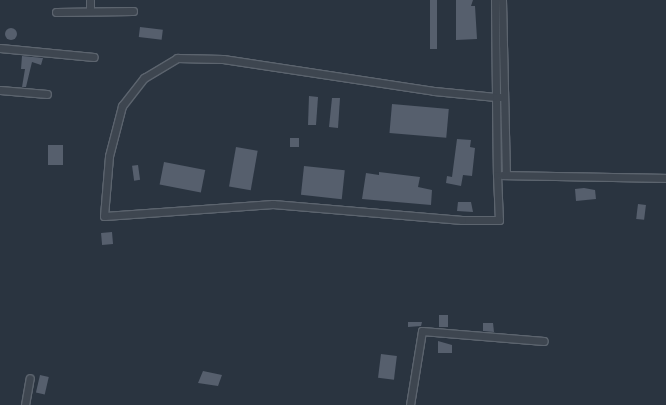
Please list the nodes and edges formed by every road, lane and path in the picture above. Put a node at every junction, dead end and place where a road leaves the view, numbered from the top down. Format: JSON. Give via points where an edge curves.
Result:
{"nodes":[{"id":1,"x":90,"y":0,"type":"edge"},
{"id":2,"x":495,"y":0,"type":"edge"},
{"id":3,"x":502,"y":0,"type":"edge"},
{"id":4,"x":133,"y":11,"type":"dead end"},
{"id":5,"x":56,"y":12,"type":"dead end"},
{"id":6,"x":90,"y":12,"type":"junction"},
{"id":7,"x":0,"y":48,"type":"edge"},
{"id":8,"x":94,"y":57,"type":"dead end"},
{"id":9,"x":0,"y":90,"type":"edge"},
{"id":10,"x":47,"y":94,"type":"dead end"},
{"id":11,"x":499,"y":97,"type":"junction"},
{"id":12,"x":497,"y":174,"type":"junction"},
{"id":13,"x":506,"y":175,"type":"junction"},
{"id":14,"x":666,"y":178,"type":"edge"},
{"id":15,"x":544,"y":341,"type":"dead end"},
{"id":16,"x":30,"y":378,"type":"dead end"},
{"id":17,"x":25,"y":405,"type":"edge"},
{"id":18,"x":410,"y":405,"type":"edge"}],
"edges":[{"from":1,"to":6,"type":"street"},
{"from":2,"to":11,"type":"street"},
{"from":3,"to":11,"type":"street"},
{"from":4,"to":6,"type":"street"},
{"from":5,"to":6,"type":"street"},
{"from":7,"to":8,"type":"street"},
{"from":9,"to":10,"type":"street"},
{"from":11,"to":12,"type":"street"},
{"from":11,"to":12,"type":"street","via":[[434,91],[223,59],[177,58],[144,78],[122,106],[109,156],[104,216],[273,204],[462,220],[499,220]]},
{"from":11,"to":13,"type":"street"},
{"from":12,"to":13,"type":"street"},
{"from":13,"to":14,"type":"street"},
{"from":15,"to":18,"type":"street","via":[[422,331]]},
{"from":16,"to":17,"type":"street"}]}
